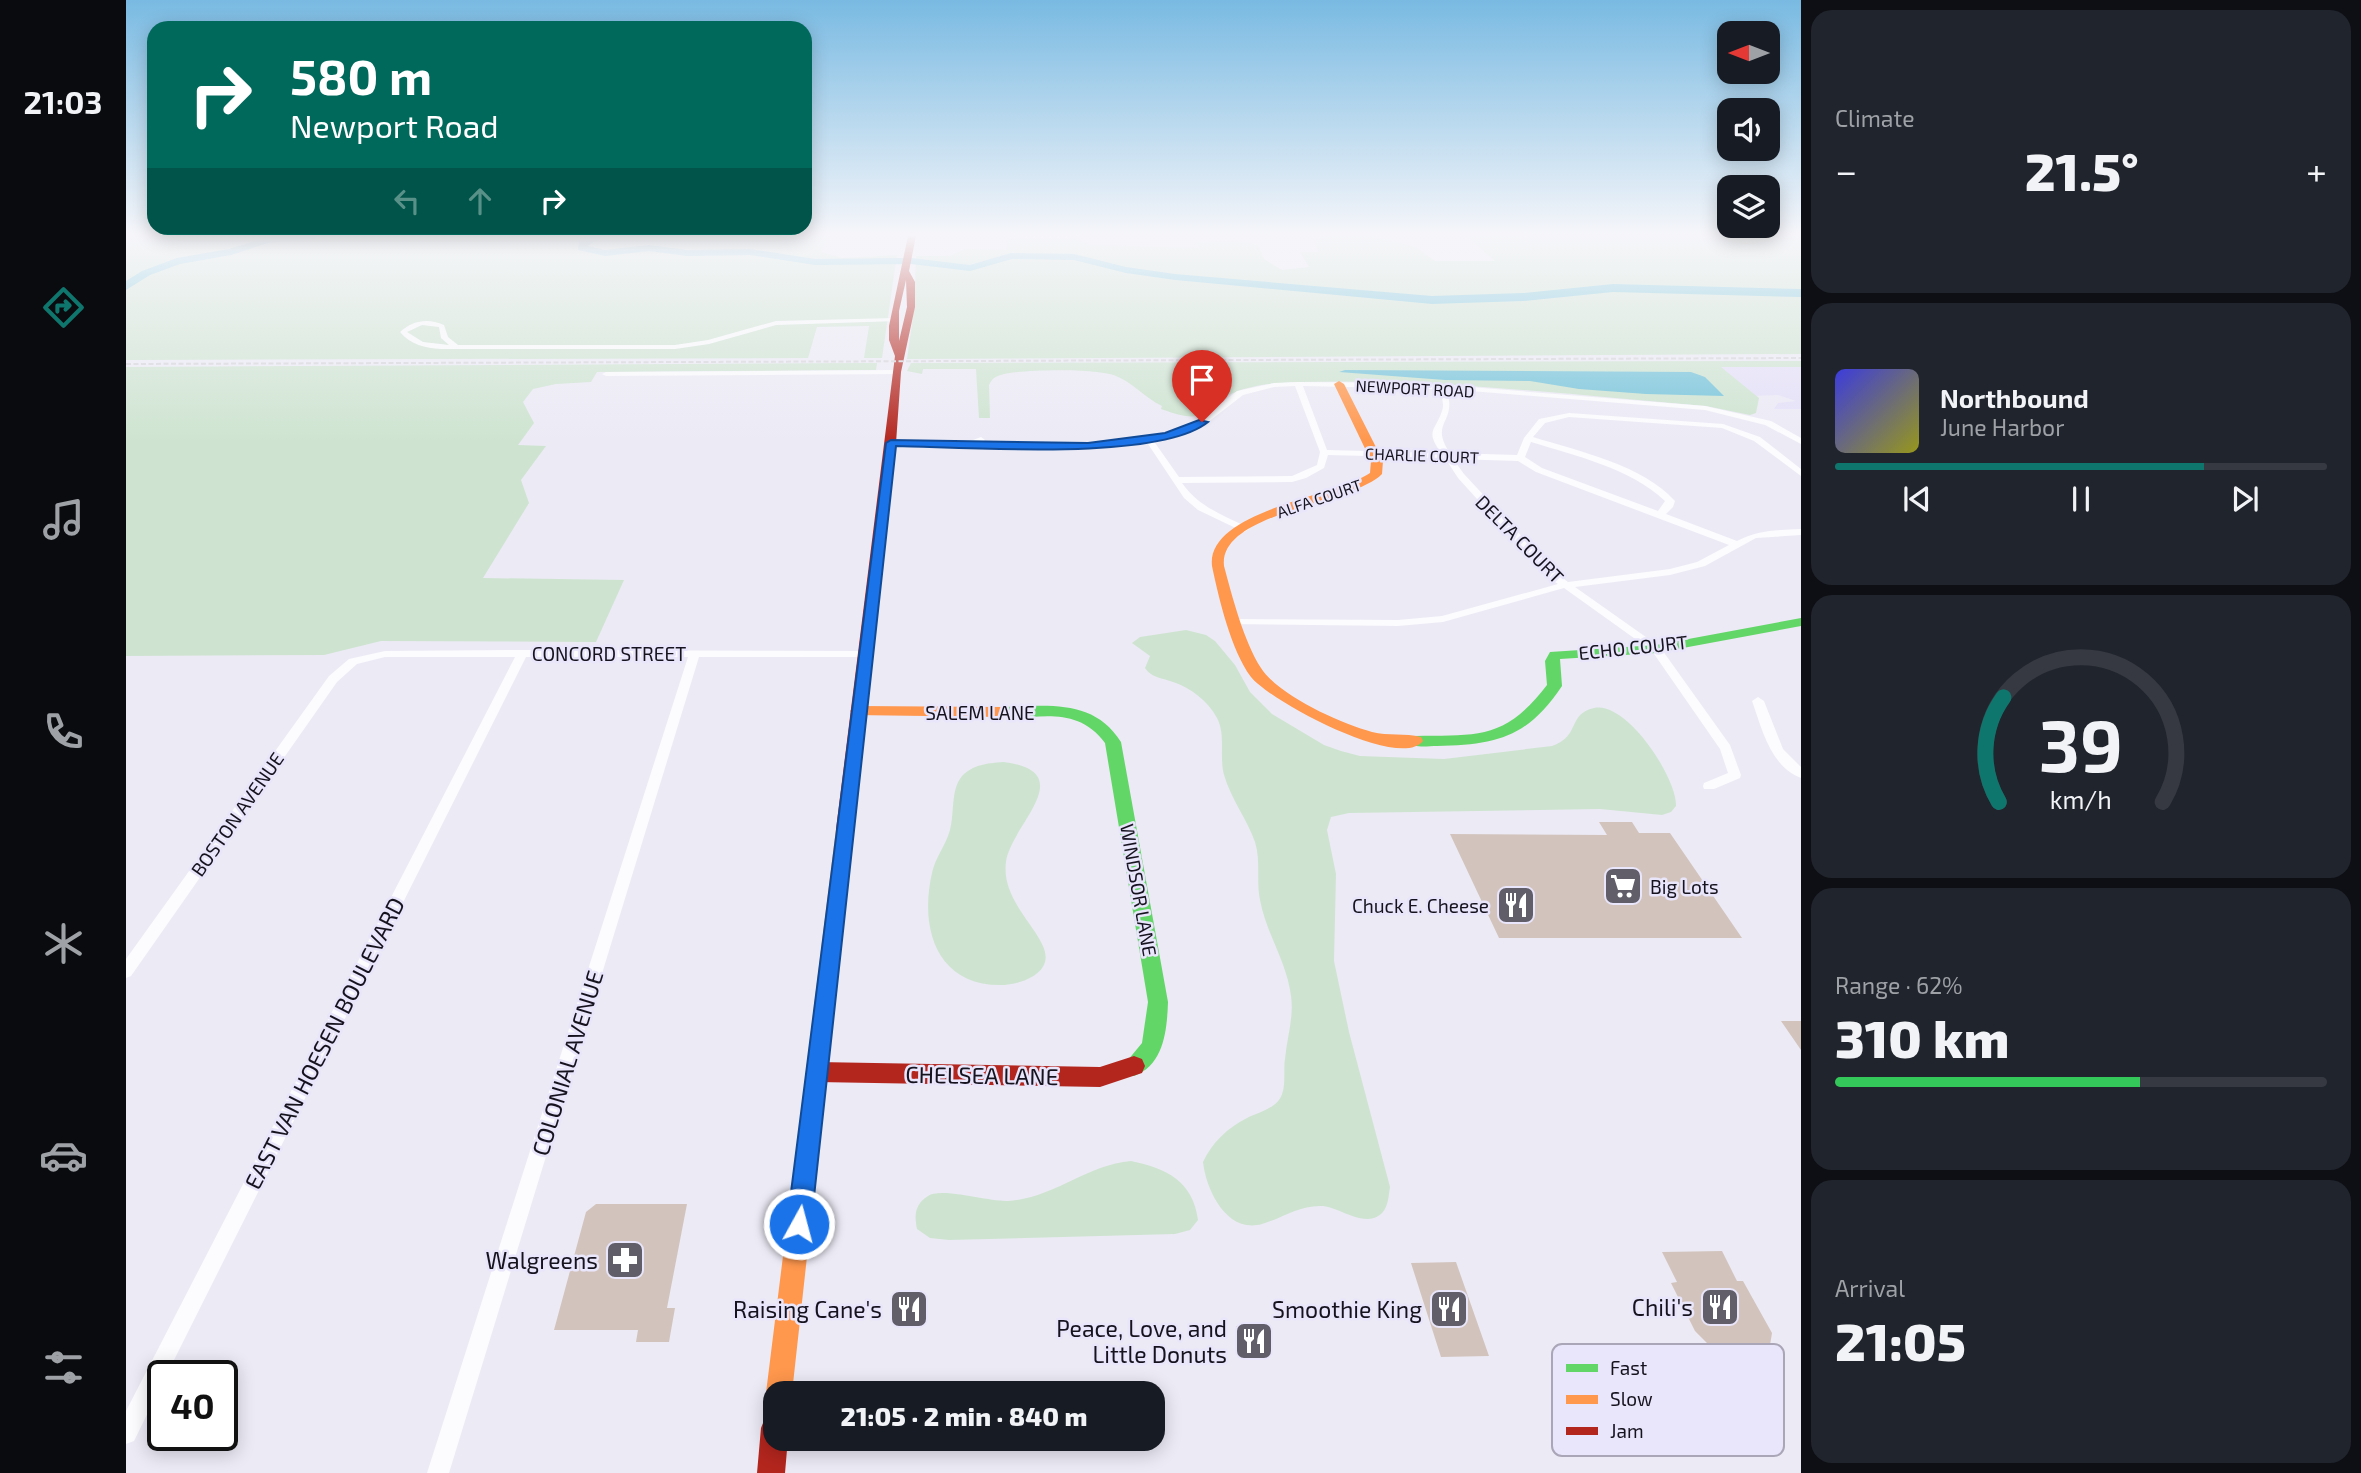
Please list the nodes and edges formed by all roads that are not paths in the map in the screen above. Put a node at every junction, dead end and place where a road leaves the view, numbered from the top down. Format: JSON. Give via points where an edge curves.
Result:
{"nodes":[{"id":1,"x":898,"y":305,"type":"edge"},
{"id":2,"x":910,"y":305,"type":"edge"},
{"id":3,"x":896,"y":316,"type":"junction"},
{"id":4,"x":456,"y":347,"type":"junction"},
{"id":5,"x":898,"y":354,"type":"junction"},
{"id":6,"x":896,"y":372,"type":"junction"},
{"id":7,"x":606,"y":374,"type":"dead end"},
{"id":8,"x":1298,"y":384,"type":"junction"},
{"id":9,"x":1339,"y":384,"type":"junction"},
{"id":10,"x":1442,"y":388,"type":"junction"},
{"id":11,"x":1553,"y":396,"type":"junction"},
{"id":12,"x":1569,"y":415,"type":"junction"},
{"id":13,"x":1528,"y":438,"type":"junction"},
{"id":14,"x":1149,"y":440,"type":"junction"},
{"id":15,"x":1801,"y":441,"type":"edge"},
{"id":16,"x":891,"y":443,"type":"junction"},
{"id":17,"x":1770,"y":448,"type":"joint"},
{"id":18,"x":1324,"y":452,"type":"junction"},
{"id":19,"x":1373,"y":454,"type":"junction"},
{"id":20,"x":1446,"y":457,"type":"junction"},
{"id":21,"x":1520,"y":458,"type":"junction"},
{"id":22,"x":1801,"y":473,"type":"edge"},
{"id":23,"x":1177,"y":480,"type":"junction"},
{"id":24,"x":1659,"y":516,"type":"junction"},
{"id":25,"x":1244,"y":530,"type":"junction"},
{"id":26,"x":1801,"y":532,"type":"edge"},
{"id":27,"x":1739,"y":545,"type":"junction"},
{"id":28,"x":1565,"y":585,"type":"junction"},
{"id":29,"x":1235,"y":622,"type":"junction"},
{"id":30,"x":1801,"y":622,"type":"edge"},
{"id":31,"x":1656,"y":649,"type":"junction"},
{"id":32,"x":523,"y":653,"type":"junction"},
{"id":33,"x":695,"y":653,"type":"junction"},
{"id":34,"x":866,"y":654,"type":"junction"},
{"id":35,"x":353,"y":662,"type":"joint"},
{"id":36,"x":1758,"y":701,"type":"dead end"},
{"id":37,"x":858,"y":711,"type":"junction"},
{"id":38,"x":1100,"y":720,"type":"joint"},
{"id":39,"x":1801,"y":773,"type":"edge"},
{"id":40,"x":1709,"y":786,"type":"dead end"},
{"id":41,"x":126,"y":971,"type":"edge"},
{"id":42,"x":1142,"y":1061,"type":"joint"},
{"id":43,"x":817,"y":1072,"type":"junction"},
{"id":44,"x":780,"y":1381,"type":"edge"},
{"id":45,"x":126,"y":1433,"type":"edge"},
{"id":46,"x":773,"y":1451,"type":"edge"},
{"id":47,"x":438,"y":1473,"type":"edge"},
{"id":48,"x":771,"y":1473,"type":"edge"}],
"edges":[{"from":1,"to":3,"type":"street"},
{"from":2,"to":5,"type":"street","via":[[904,345]]},
{"from":3,"to":4,"type":"street","via":[[776,323],[675,347]]},
{"from":3,"to":5,"type":"street","via":[[894,348]]},
{"from":4,"to":4,"type":"street","via":[[435,322],[403,332],[423,345]]},
{"from":5,"to":6,"type":"street"},
{"from":6,"to":7,"type":"street"},
{"from":6,"to":16,"type":"street"},
{"from":8,"to":9,"type":"street","name":"NEWPORT ROAD"},
{"from":8,"to":14,"type":"street","name":"NEWPORT ROAD","via":[[1240,393],[1200,424]]},
{"from":8,"to":18,"type":"street"},
{"from":9,"to":10,"type":"street","name":"NEWPORT ROAD"},
{"from":9,"to":19,"type":"street","name":"ALFA COURT"},
{"from":10,"to":11,"type":"street","name":"NEWPORT ROAD"},
{"from":10,"to":20,"type":"street","name":"DELTA COURT","via":[[1447,410],[1436,435]]},
{"from":11,"to":12,"type":"street"},
{"from":11,"to":15,"type":"street","name":"NEWPORT ROAD","via":[[1720,410],[1768,423]]},
{"from":12,"to":13,"type":"street","via":[[1542,421]]},
{"from":12,"to":17,"type":"street","via":[[1713,424],[1749,435]]},
{"from":13,"to":21,"type":"street"},
{"from":13,"to":24,"type":"street","via":[[1656,486],[1670,501]]},
{"from":14,"to":16,"type":"street","name":"NEWPORT ROAD","via":[[981,446]]},
{"from":14,"to":23,"type":"street"},
{"from":16,"to":34,"type":"street"},
{"from":17,"to":22,"type":"street"},
{"from":18,"to":19,"type":"street","name":"CHARLIE COURT"},
{"from":18,"to":23,"type":"street","name":"ALFA COURT","via":[[1321,466],[1292,479]]},
{"from":19,"to":20,"type":"street","name":"CHARLIE COURT"},
{"from":19,"to":25,"type":"street","name":"ALFA COURT","via":[[1376,474],[1364,484],[1277,510]]},
{"from":20,"to":21,"type":"street","name":"CHARLIE COURT"},
{"from":20,"to":28,"type":"street","name":"DELTA COURT","via":[[1509,531]]},
{"from":21,"to":24,"type":"street","name":"CHARLIE COURT","via":[[1555,477]]},
{"from":23,"to":25,"type":"street","via":[[1201,508]]},
{"from":24,"to":27,"type":"street","name":"CHARLIE COURT"},
{"from":25,"to":29,"type":"street","name":"ALFA COURT","via":[[1222,545],[1217,556]]},
{"from":26,"to":27,"type":"street","via":[[1754,536]]},
{"from":27,"to":28,"type":"street","via":[[1701,564],[1670,572]]},
{"from":28,"to":29,"type":"street","via":[[1464,616],[1410,623]]},
{"from":28,"to":31,"type":"street","name":"DELTA COURT"},
{"from":29,"to":31,"type":"street","name":"ECHO COURT","via":[[1255,671],[1275,691],[1340,726],[1395,742],[1499,737],[1523,722],[1548,697],[1555,686],[1555,655]]},
{"from":30,"to":31,"type":"street","name":"ECHO COURT"},
{"from":31,"to":40,"type":"street","name":"DELTA COURT","via":[[1733,764],[1735,775]]},
{"from":32,"to":33,"type":"street","name":"CONCORD STREET"},
{"from":32,"to":35,"type":"street","name":"CONCORD STREET","via":[[385,654]]},
{"from":32,"to":45,"type":"street","name":"EAST VAN HOESEN BOULEVARD"},
{"from":33,"to":34,"type":"street","name":"CONCORD STREET"},
{"from":33,"to":47,"type":"street","name":"COLONIAL AVENUE"},
{"from":34,"to":37,"type":"street"},
{"from":35,"to":41,"type":"street","name":"BOSTON AVENUE","via":[[333,679]]},
{"from":36,"to":39,"type":"street","via":[[1785,764]]},
{"from":37,"to":38,"type":"street","name":"SALEM LANE","via":[[1058,712]]},
{"from":37,"to":43,"type":"street"},
{"from":38,"to":42,"type":"street","name":"WINDSOR LANE","via":[[1113,742],[1158,1002],[1156,1039]]},
{"from":42,"to":43,"type":"street","name":"CHELSEA LANE","via":[[1116,1075],[1100,1077]]},
{"from":43,"to":44,"type":"street"},
{"from":46,"to":48,"type":"street"}]}
